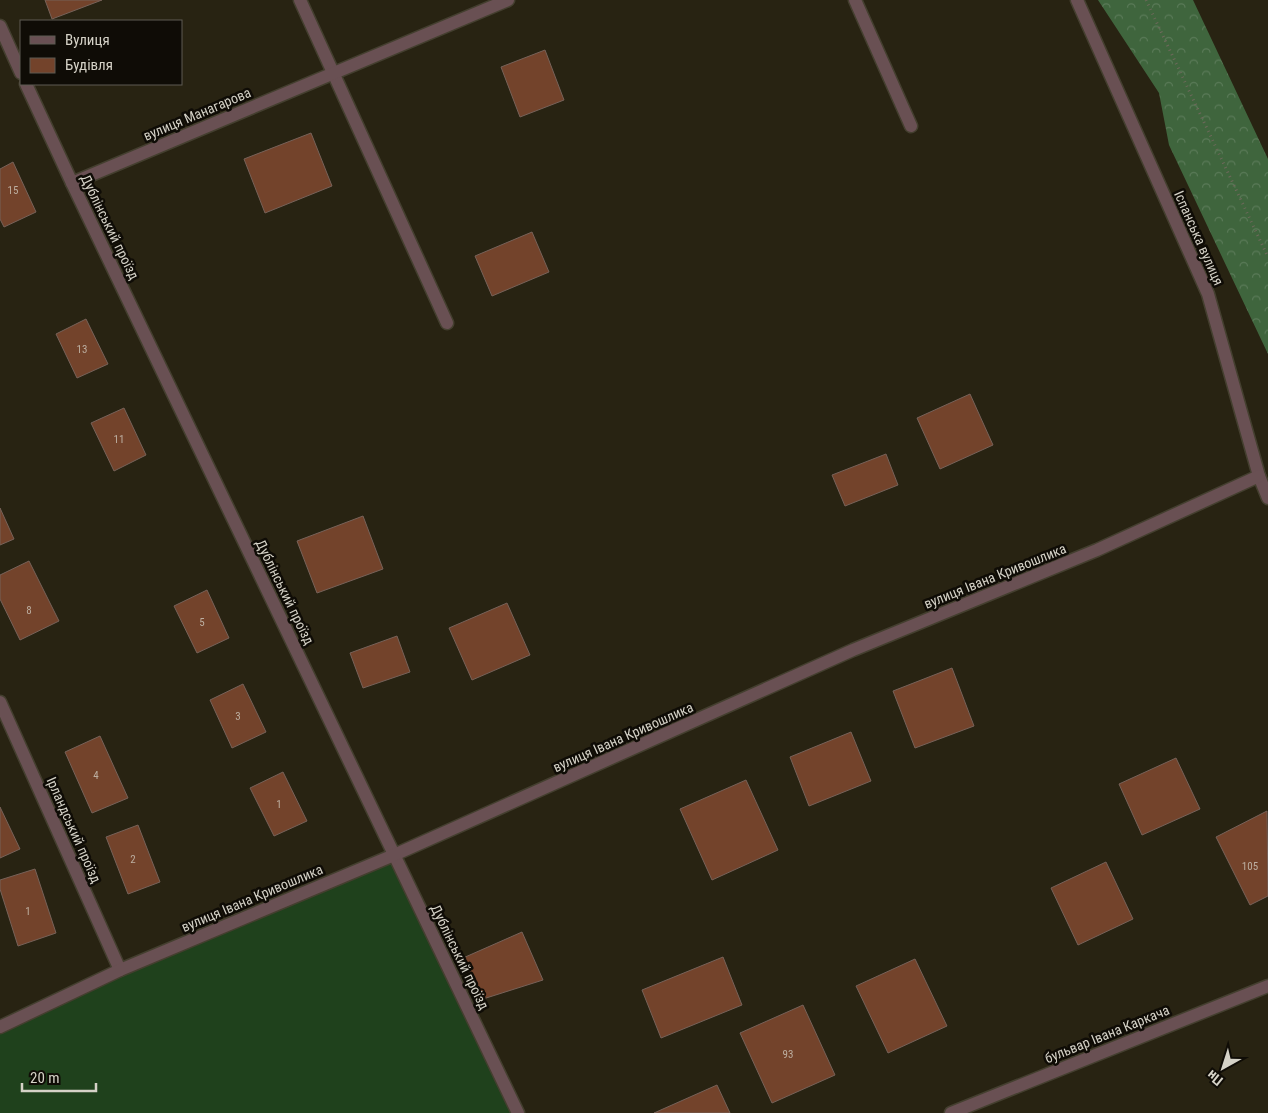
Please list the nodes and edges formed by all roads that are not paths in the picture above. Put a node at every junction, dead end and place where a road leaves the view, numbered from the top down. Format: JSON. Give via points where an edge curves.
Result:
{"nodes":[{"id":1,"x":300,"y":0,"type":"edge"},
{"id":2,"x":508,"y":0,"type":"edge"},
{"id":3,"x":855,"y":0,"type":"edge"},
{"id":4,"x":1077,"y":0,"type":"edge"},
{"id":5,"x":0,"y":26,"type":"edge"},
{"id":6,"x":20,"y":71,"type":"edge"},
{"id":7,"x":334,"y":73,"type":"junction"},
{"id":8,"x":26,"y":85,"type":"edge"},
{"id":9,"x":911,"y":126,"type":"dead end"},
{"id":10,"x":72,"y":183,"type":"junction"},
{"id":11,"x":446,"y":323,"type":"dead end"},
{"id":12,"x":1259,"y":476,"type":"junction"},
{"id":13,"x":1268,"y":498,"type":"edge"},
{"id":14,"x":0,"y":702,"type":"edge"},
{"id":15,"x":394,"y":855,"type":"junction"},
{"id":16,"x":120,"y":970,"type":"junction"},
{"id":17,"x":1268,"y":986,"type":"edge"},
{"id":18,"x":0,"y":1027,"type":"edge"},
{"id":19,"x":956,"y":1112,"type":"edge"},
{"id":20,"x":518,"y":1113,"type":"edge"}],
"edges":[{"from":1,"to":7,"type":"street"},
{"from":2,"to":7,"type":"street","name":"вулиця Манагарова"},
{"from":3,"to":9,"type":"street"},
{"from":4,"to":12,"type":"street","name":"Іспанська вулиця","via":[[1208,294]]},
{"from":5,"to":6,"type":"street"},
{"from":7,"to":10,"type":"street","name":"вулиця Манагарова"},
{"from":7,"to":11,"type":"street"},
{"from":8,"to":10,"type":"street","name":"Дублінський проїзд"},
{"from":10,"to":15,"type":"street","name":"Дублінський проїзд"},
{"from":12,"to":13,"type":"street","name":"Іспанська вулиця"},
{"from":12,"to":15,"type":"street","name":"вулиця Івана Кривошлика","via":[[1097,550],[853,650]]},
{"from":14,"to":16,"type":"street","name":"Ірландський проїзд"},
{"from":15,"to":16,"type":"street","name":"вулиця Івана Кривошлика"},
{"from":15,"to":20,"type":"street","name":"Дублінський проїзд"},
{"from":16,"to":18,"type":"street","name":"вулиця Івана Кривошлика"},
{"from":17,"to":19,"type":"street","name":"бульвар Івана Каркача"}]}
